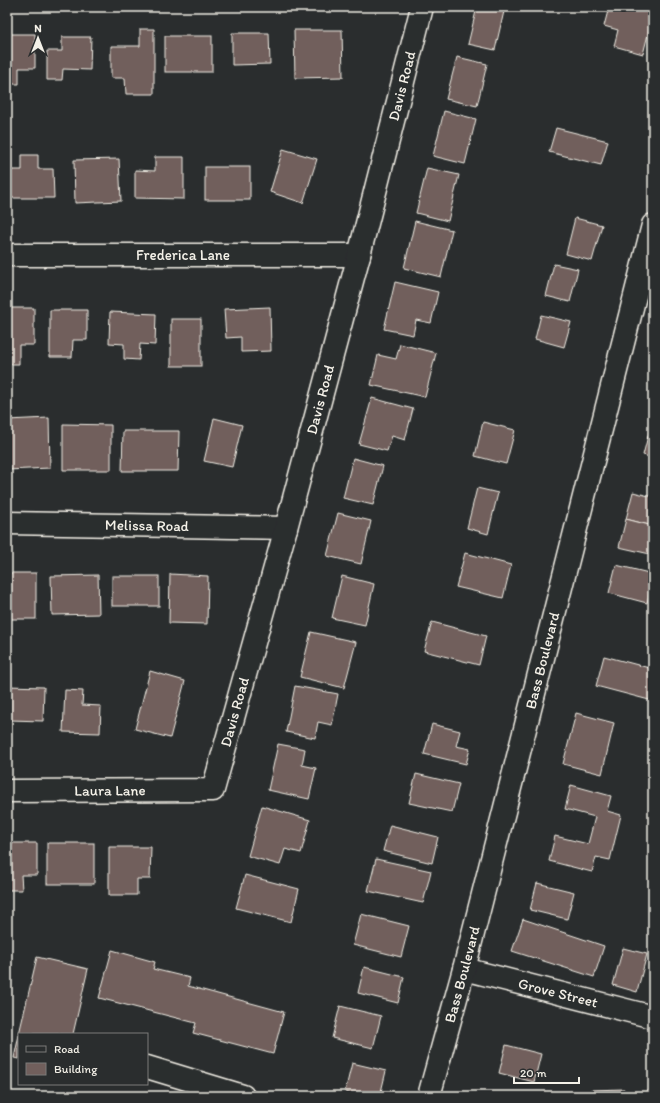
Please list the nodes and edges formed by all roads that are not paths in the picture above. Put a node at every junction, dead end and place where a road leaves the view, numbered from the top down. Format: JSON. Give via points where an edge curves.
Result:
{"nodes":[{"id":1,"x":422,"y":7,"type":"edge"},
{"id":2,"x":653,"y":225,"type":"edge"},
{"id":3,"x":7,"y":255,"type":"edge"},
{"id":4,"x":359,"y":255,"type":"junction"},
{"id":5,"x":7,"y":523,"type":"edge"},
{"id":6,"x":286,"y":528,"type":"junction"},
{"id":7,"x":213,"y":790,"type":"joint"},
{"id":8,"x":7,"y":791,"type":"edge"},
{"id":9,"x":464,"y":969,"type":"junction"},
{"id":10,"x":653,"y":1017,"type":"edge"},
{"id":11,"x":148,"y":1067,"type":"edge"},
{"id":12,"x":243,"y":1096,"type":"edge"},
{"id":13,"x":429,"y":1096,"type":"edge"}],
"edges":[{"from":1,"to":4,"type":"street","name":"Davis Road"},
{"from":2,"to":9,"type":"street","name":"Bass Boulevard"},
{"from":3,"to":4,"type":"street","name":"Frederica Lane"},
{"from":4,"to":6,"type":"street","name":"Davis Road"},
{"from":5,"to":6,"type":"street","name":"Melissa Road"},
{"from":6,"to":7,"type":"street","name":"Davis Road"},
{"from":7,"to":8,"type":"street","name":"Laura Lane"},
{"from":9,"to":10,"type":"street","name":"Grove Street"},
{"from":9,"to":13,"type":"street","name":"Bass Boulevard"},
{"from":11,"to":12,"type":"street"}]}
